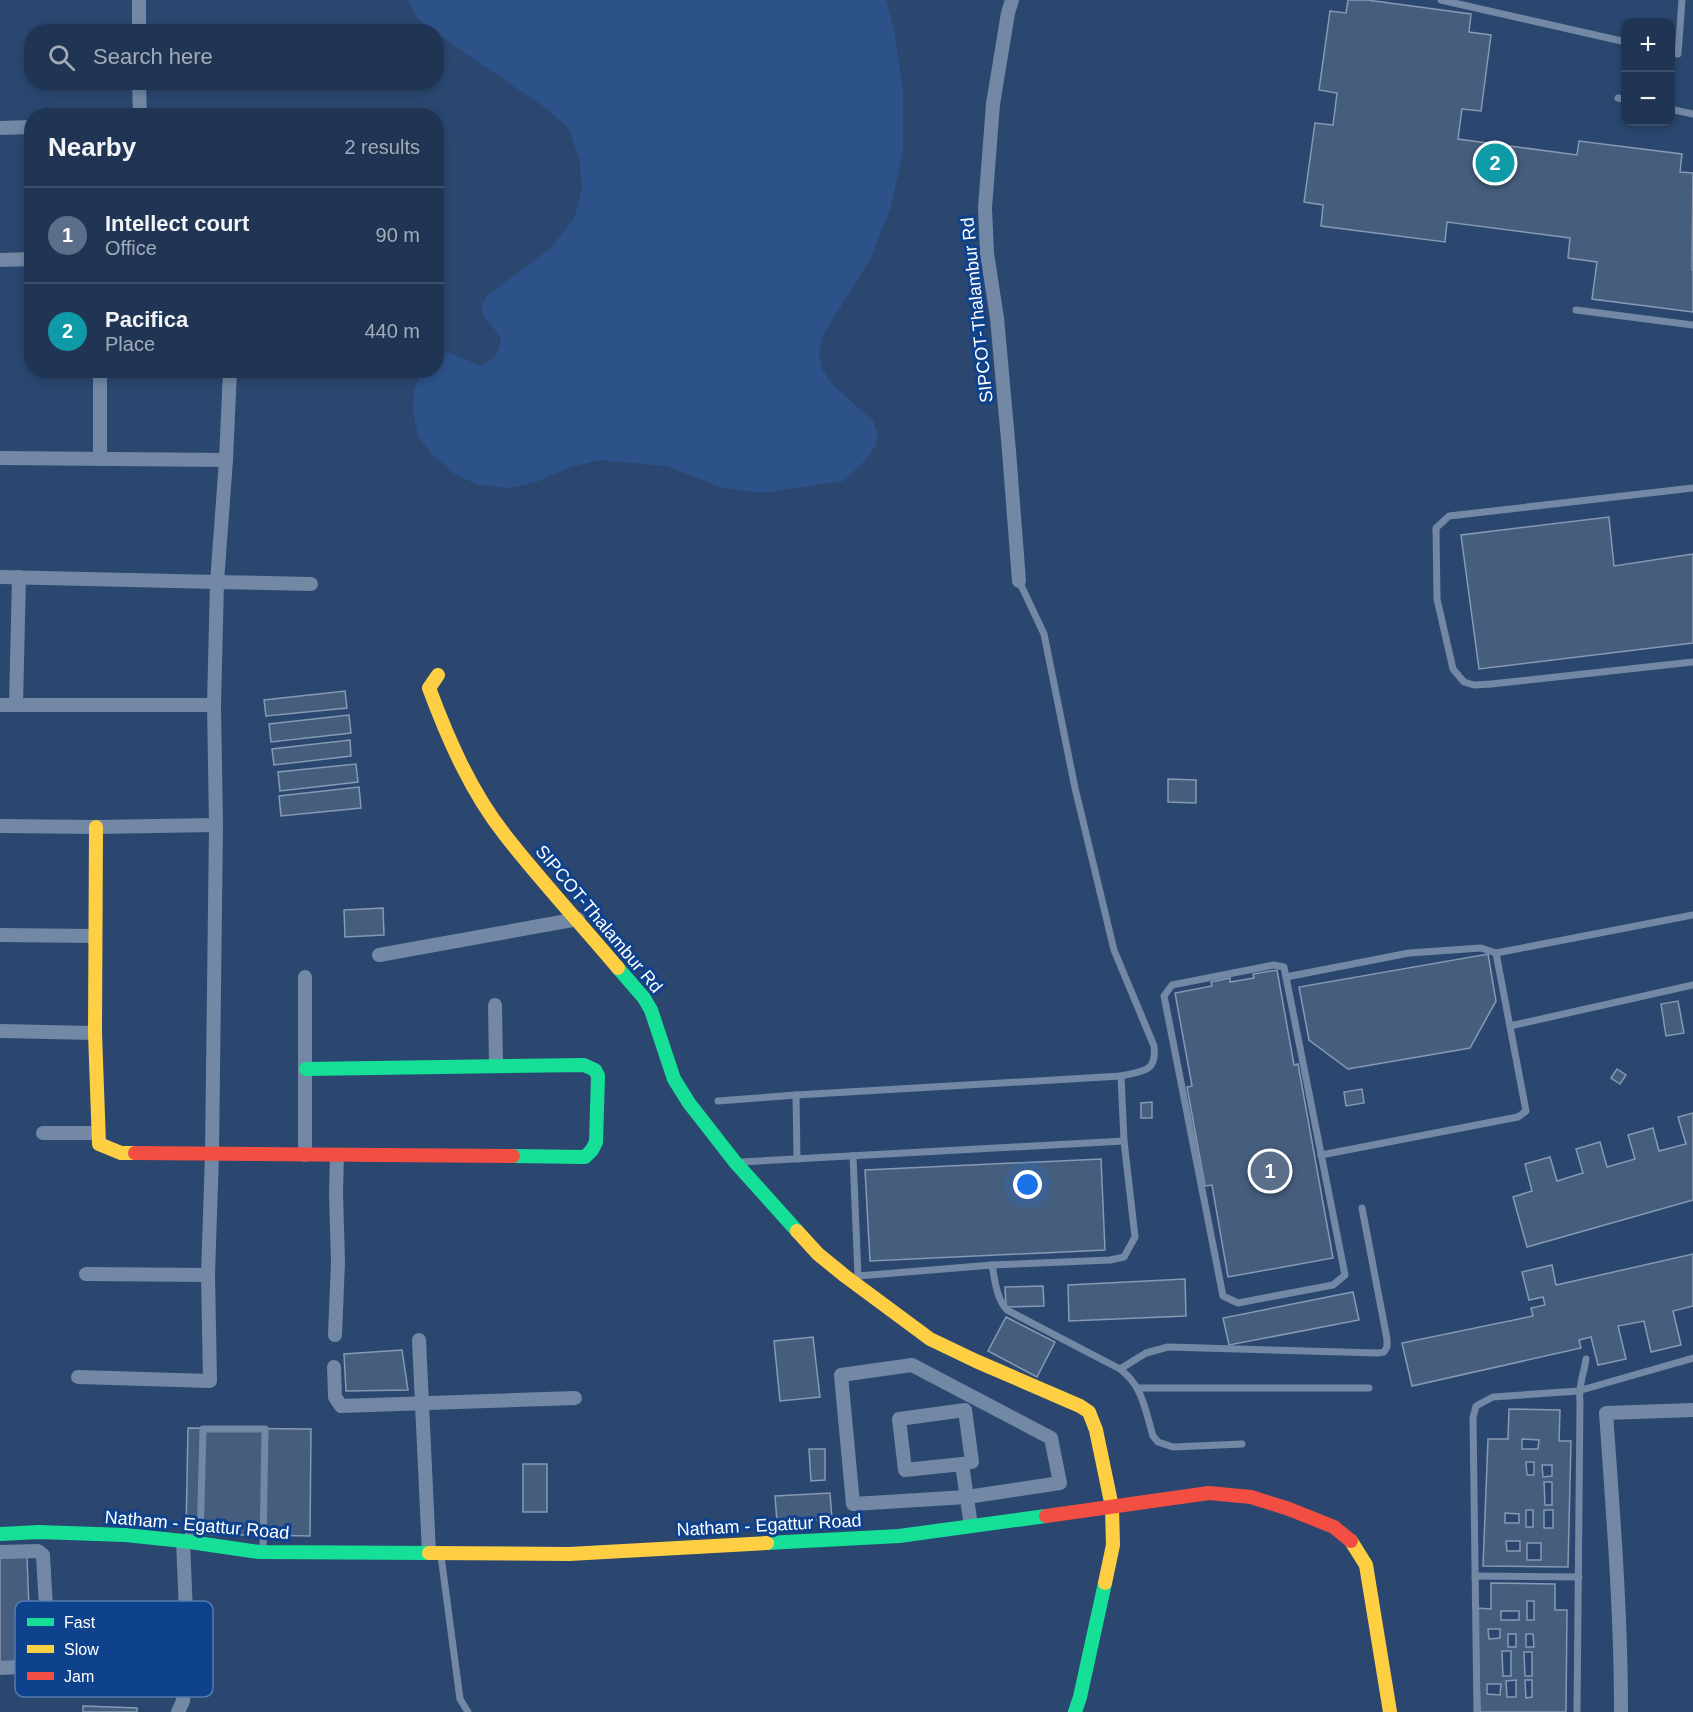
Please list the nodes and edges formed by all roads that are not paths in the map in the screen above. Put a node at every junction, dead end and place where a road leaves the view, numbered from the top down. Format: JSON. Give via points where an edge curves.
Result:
{"nodes":[{"id":1,"x":139,"y":0,"type":"edge"},
{"id":2,"x":1012,"y":0,"type":"edge"},
{"id":3,"x":1441,"y":0,"type":"edge"},
{"id":4,"x":1682,"y":0,"type":"edge"},
{"id":5,"x":139,"y":24,"type":"edge"},
{"id":6,"x":1621,"y":41,"type":"edge"},
{"id":7,"x":1675,"y":53,"type":"edge"},
{"id":8,"x":140,"y":90,"type":"edge"},
{"id":9,"x":140,"y":108,"type":"edge"},
{"id":10,"x":1675,"y":110,"type":"edge"},
{"id":11,"x":1693,"y":114,"type":"edge"},
{"id":12,"x":24,"y":127,"type":"edge"},
{"id":13,"x":0,"y":128,"type":"edge"},
{"id":14,"x":24,"y":259,"type":"edge"},
{"id":15,"x":0,"y":260,"type":"edge"},
{"id":16,"x":1576,"y":310,"type":"dead end"},
{"id":17,"x":1693,"y":325,"type":"edge"},
{"id":18,"x":100,"y":378,"type":"edge"},
{"id":19,"x":230,"y":378,"type":"edge"},
{"id":20,"x":0,"y":458,"type":"edge"},
{"id":21,"x":100,"y":459,"type":"junction"},
{"id":22,"x":226,"y":459,"type":"junction"},
{"id":23,"x":1693,"y":488,"type":"edge"},
{"id":24,"x":0,"y":577,"type":"edge"},
{"id":25,"x":19,"y":577,"type":"junction"},
{"id":26,"x":1019,"y":581,"type":"joint"},
{"id":27,"x":217,"y":582,"type":"junction"},
{"id":28,"x":311,"y":584,"type":"dead end"},
{"id":29,"x":1693,"y":662,"type":"edge"},
{"id":30,"x":438,"y":675,"type":"dead end"},
{"id":31,"x":0,"y":705,"type":"edge"},
{"id":32,"x":16,"y":705,"type":"junction"},
{"id":33,"x":214,"y":705,"type":"junction"},
{"id":34,"x":0,"y":825,"type":"edge"},
{"id":35,"x":216,"y":825,"type":"junction"},
{"id":36,"x":96,"y":827,"type":"junction"},
{"id":37,"x":1693,"y":915,"type":"edge"},
{"id":38,"x":578,"y":919,"type":"junction"},
{"id":39,"x":0,"y":935,"type":"edge"},
{"id":40,"x":95,"y":936,"type":"junction"},
{"id":41,"x":1497,"y":954,"type":"junction"},
{"id":42,"x":379,"y":955,"type":"dead end"},
{"id":43,"x":305,"y":977,"type":"dead end"},
{"id":44,"x":1286,"y":977,"type":"junction"},
{"id":45,"x":1693,"y":985,"type":"edge"},
{"id":46,"x":495,"y":1005,"type":"dead end"},
{"id":47,"x":1510,"y":1026,"type":"junction"},
{"id":48,"x":0,"y":1031,"type":"edge"},
{"id":49,"x":94,"y":1033,"type":"junction"},
{"id":50,"x":496,"y":1065,"type":"junction"},
{"id":51,"x":306,"y":1069,"type":"junction"},
{"id":52,"x":1120,"y":1076,"type":"junction"},
{"id":53,"x":796,"y":1095,"type":"junction"},
{"id":54,"x":718,"y":1101,"type":"dead end"},
{"id":55,"x":43,"y":1132,"type":"dead end"},
{"id":56,"x":98,"y":1133,"type":"junction"},
{"id":57,"x":1124,"y":1140,"type":"junction"},
{"id":58,"x":212,"y":1154,"type":"junction"},
{"id":59,"x":306,"y":1155,"type":"junction"},
{"id":60,"x":337,"y":1155,"type":"junction"},
{"id":61,"x":1321,"y":1155,"type":"junction"},
{"id":62,"x":853,"y":1156,"type":"junction"},
{"id":63,"x":797,"y":1159,"type":"junction"},
{"id":64,"x":735,"y":1162,"type":"junction"},
{"id":65,"x":1362,"y":1208,"type":"dead end"},
{"id":66,"x":992,"y":1265,"type":"junction"},
{"id":67,"x":86,"y":1274,"type":"dead end"},
{"id":68,"x":208,"y":1275,"type":"junction"},
{"id":69,"x":335,"y":1335,"type":"dead end"},
{"id":70,"x":419,"y":1340,"type":"dead end"},
{"id":71,"x":1693,"y":1358,"type":"edge"},
{"id":72,"x":1586,"y":1359,"type":"dead end"},
{"id":73,"x":334,"y":1367,"type":"dead end"},
{"id":74,"x":1120,"y":1369,"type":"junction"},
{"id":75,"x":78,"y":1377,"type":"dead end"},
{"id":76,"x":1138,"y":1388,"type":"junction"},
{"id":77,"x":1369,"y":1388,"type":"dead end"},
{"id":78,"x":1578,"y":1391,"type":"junction"},
{"id":79,"x":574,"y":1398,"type":"dead end"},
{"id":80,"x":421,"y":1403,"type":"junction"},
{"id":81,"x":1693,"y":1410,"type":"edge"},
{"id":82,"x":1242,"y":1443,"type":"dead end"},
{"id":83,"x":962,"y":1464,"type":"junction"},
{"id":84,"x":967,"y":1497,"type":"junction"},
{"id":85,"x":1112,"y":1508,"type":"junction"},
{"id":86,"x":971,"y":1526,"type":"junction"},
{"id":87,"x":39,"y":1532,"type":"junction"},
{"id":88,"x":0,"y":1534,"type":"edge"},
{"id":89,"x":183,"y":1541,"type":"junction"},
{"id":90,"x":200,"y":1543,"type":"junction"},
{"id":91,"x":38,"y":1551,"type":"junction"},
{"id":92,"x":263,"y":1551,"type":"junction"},
{"id":93,"x":0,"y":1552,"type":"edge"},
{"id":94,"x":435,"y":1553,"type":"junction"},
{"id":95,"x":1475,"y":1576,"type":"junction"},
{"id":96,"x":1579,"y":1577,"type":"junction"},
{"id":97,"x":46,"y":1601,"type":"edge"},
{"id":98,"x":186,"y":1601,"type":"edge"},
{"id":99,"x":15,"y":1667,"type":"edge"},
{"id":100,"x":0,"y":1668,"type":"edge"},
{"id":101,"x":184,"y":1697,"type":"edge"},
{"id":102,"x":178,"y":1712,"type":"edge"},
{"id":103,"x":468,"y":1712,"type":"edge"},
{"id":104,"x":1075,"y":1712,"type":"edge"},
{"id":105,"x":1390,"y":1712,"type":"edge"},
{"id":106,"x":1477,"y":1712,"type":"edge"},
{"id":107,"x":1577,"y":1712,"type":"edge"},
{"id":108,"x":1621,"y":1712,"type":"edge"}],
"edges":[{"from":1,"to":5,"type":"street"},
{"from":2,"to":26,"type":"street","name":"SIPCOT-Thalambur Rd","via":[[993,104],[985,208]]},
{"from":3,"to":6,"type":"lane"},
{"from":4,"to":7,"type":"lane","via":[[1678,54]]},
{"from":8,"to":9,"type":"street"},
{"from":10,"to":11,"type":"lane"},
{"from":12,"to":13,"type":"street"},
{"from":14,"to":15,"type":"street"},
{"from":16,"to":17,"type":"lane"},
{"from":18,"to":21,"type":"street"},
{"from":19,"to":22,"type":"street"},
{"from":20,"to":21,"type":"street"},
{"from":21,"to":22,"type":"street"},
{"from":22,"to":27,"type":"street"},
{"from":23,"to":29,"type":"lane","via":[[1449,516],[1436,528],[1437,599],[1453,669],[1464,682],[1491,684]]},
{"from":24,"to":25,"type":"street"},
{"from":25,"to":27,"type":"street"},
{"from":25,"to":32,"type":"street"},
{"from":26,"to":52,"type":"lane","via":[[1044,634],[1075,788],[1114,950],[1154,1046],[1153,1064]]},
{"from":27,"to":28,"type":"street"},
{"from":27,"to":33,"type":"street"},
{"from":30,"to":38,"type":"street","name":"SIPCOT-Thalambur Rd","via":[[429,688],[436,709],[485,807]]},
{"from":31,"to":32,"type":"street"},
{"from":32,"to":33,"type":"street"},
{"from":33,"to":35,"type":"street"},
{"from":34,"to":36,"type":"street"},
{"from":35,"to":36,"type":"street"},
{"from":35,"to":58,"type":"street"},
{"from":36,"to":40,"type":"street"},
{"from":37,"to":41,"type":"lane"},
{"from":38,"to":42,"type":"street"},
{"from":38,"to":64,"type":"street","name":"SIPCOT-Thalambur Rd","via":[[644,998],[674,1079]]},
{"from":39,"to":40,"type":"street"},
{"from":40,"to":49,"type":"street"},
{"from":41,"to":44,"type":"lane","via":[[1481,948],[1409,953]]},
{"from":41,"to":47,"type":"lane"},
{"from":43,"to":51,"type":"street"},
{"from":44,"to":61,"type":"lane"},
{"from":44,"to":61,"type":"lane","via":[[1284,967],[1274,965],[1172,985],[1164,996],[1223,1296],[1238,1303],[1333,1285],[1345,1275]]},
{"from":45,"to":47,"type":"lane"},
{"from":46,"to":50,"type":"street"},
{"from":47,"to":61,"type":"lane","via":[[1526,1111],[1518,1117]]},
{"from":48,"to":49,"type":"street"},
{"from":49,"to":56,"type":"street"},
{"from":50,"to":51,"type":"street"},
{"from":50,"to":60,"type":"street","via":[[584,1065],[595,1070],[597,1131],[592,1150],[585,1157]]},
{"from":51,"to":59,"type":"street"},
{"from":52,"to":53,"type":"lane"},
{"from":52,"to":57,"type":"lane"},
{"from":53,"to":54,"type":"lane"},
{"from":53,"to":63,"type":"lane"},
{"from":55,"to":56,"type":"street"},
{"from":56,"to":58,"type":"street","via":[[99,1144],[121,1153]]},
{"from":57,"to":62,"type":"lane"},
{"from":57,"to":66,"type":"lane","via":[[1135,1237],[1124,1257]]},
{"from":58,"to":59,"type":"street"},
{"from":58,"to":68,"type":"street"},
{"from":59,"to":60,"type":"street"},
{"from":60,"to":69,"type":"street"},
{"from":62,"to":63,"type":"lane"},
{"from":62,"to":66,"type":"lane","via":[[858,1276]]},
{"from":63,"to":64,"type":"lane"},
{"from":64,"to":85,"type":"street","name":"SIPCOT-Thalambur Rd","via":[[818,1254],[930,1339],[1089,1412]]},
{"from":65,"to":74,"type":"lane","via":[[1388,1339],[1384,1352],[1168,1347],[1146,1353]]},
{"from":66,"to":74,"type":"lane","via":[[999,1298],[1007,1310]]},
{"from":67,"to":68,"type":"street"},
{"from":68,"to":75,"type":"street","via":[[210,1381]]},
{"from":70,"to":80,"type":"street"},
{"from":71,"to":78,"type":"lane"},
{"from":72,"to":78,"type":"lane"},
{"from":73,"to":80,"type":"street","via":[[335,1397],[341,1406]]},
{"from":74,"to":76,"type":"lane"},
{"from":76,"to":77,"type":"lane"},
{"from":76,"to":82,"type":"lane","via":[[1158,1442],[1173,1447]]},
{"from":78,"to":95,"type":"lane","via":[[1493,1397],[1476,1406]]},
{"from":78,"to":96,"type":"lane"},
{"from":79,"to":80,"type":"street"},
{"from":80,"to":94,"type":"street"},
{"from":81,"to":108,"type":"street","via":[[1606,1413],[1617,1567]]},
{"from":83,"to":83,"type":"street","via":[[905,1470],[899,1419],[966,1410],[972,1462]]},
{"from":83,"to":84,"type":"street"},
{"from":84,"to":84,"type":"street","via":[[1060,1483],[1051,1438],[912,1365],[841,1375],[853,1504]]},
{"from":84,"to":86,"type":"street"},
{"from":85,"to":86,"type":"street","name":"Natham - Egattur Road"},
{"from":85,"to":104,"type":"street","name":"SIPCOT-Thalambur Rd","via":[[1113,1545]]},
{"from":85,"to":105,"type":"street","name":"Natham - Egattur Road","via":[[1209,1493],[1251,1497],[1334,1527],[1354,1543],[1366,1565]]},
{"from":86,"to":94,"type":"street","name":"Natham - Egattur Road","via":[[899,1536],[569,1554]]},
{"from":87,"to":88,"type":"street","name":"Natham - Egattur Road"},
{"from":87,"to":89,"type":"street","name":"Natham - Egattur Road"},
{"from":87,"to":91,"type":"street"},
{"from":89,"to":90,"type":"street","name":"Natham - Egattur Road"},
{"from":89,"to":98,"type":"street"},
{"from":90,"to":92,"type":"street","name":"Natham - Egattur Road"},
{"from":90,"to":92,"type":"lane","via":[[203,1428],[265,1430]]},
{"from":91,"to":93,"type":"street"},
{"from":91,"to":97,"type":"street","via":[[43,1555]]},
{"from":92,"to":94,"type":"street","name":"Natham - Egattur Road"},
{"from":94,"to":103,"type":"lane","via":[[460,1699]]},
{"from":95,"to":96,"type":"lane"},
{"from":95,"to":106,"type":"lane"},
{"from":96,"to":107,"type":"lane"},
{"from":99,"to":100,"type":"street"},
{"from":101,"to":102,"type":"street"}]}
